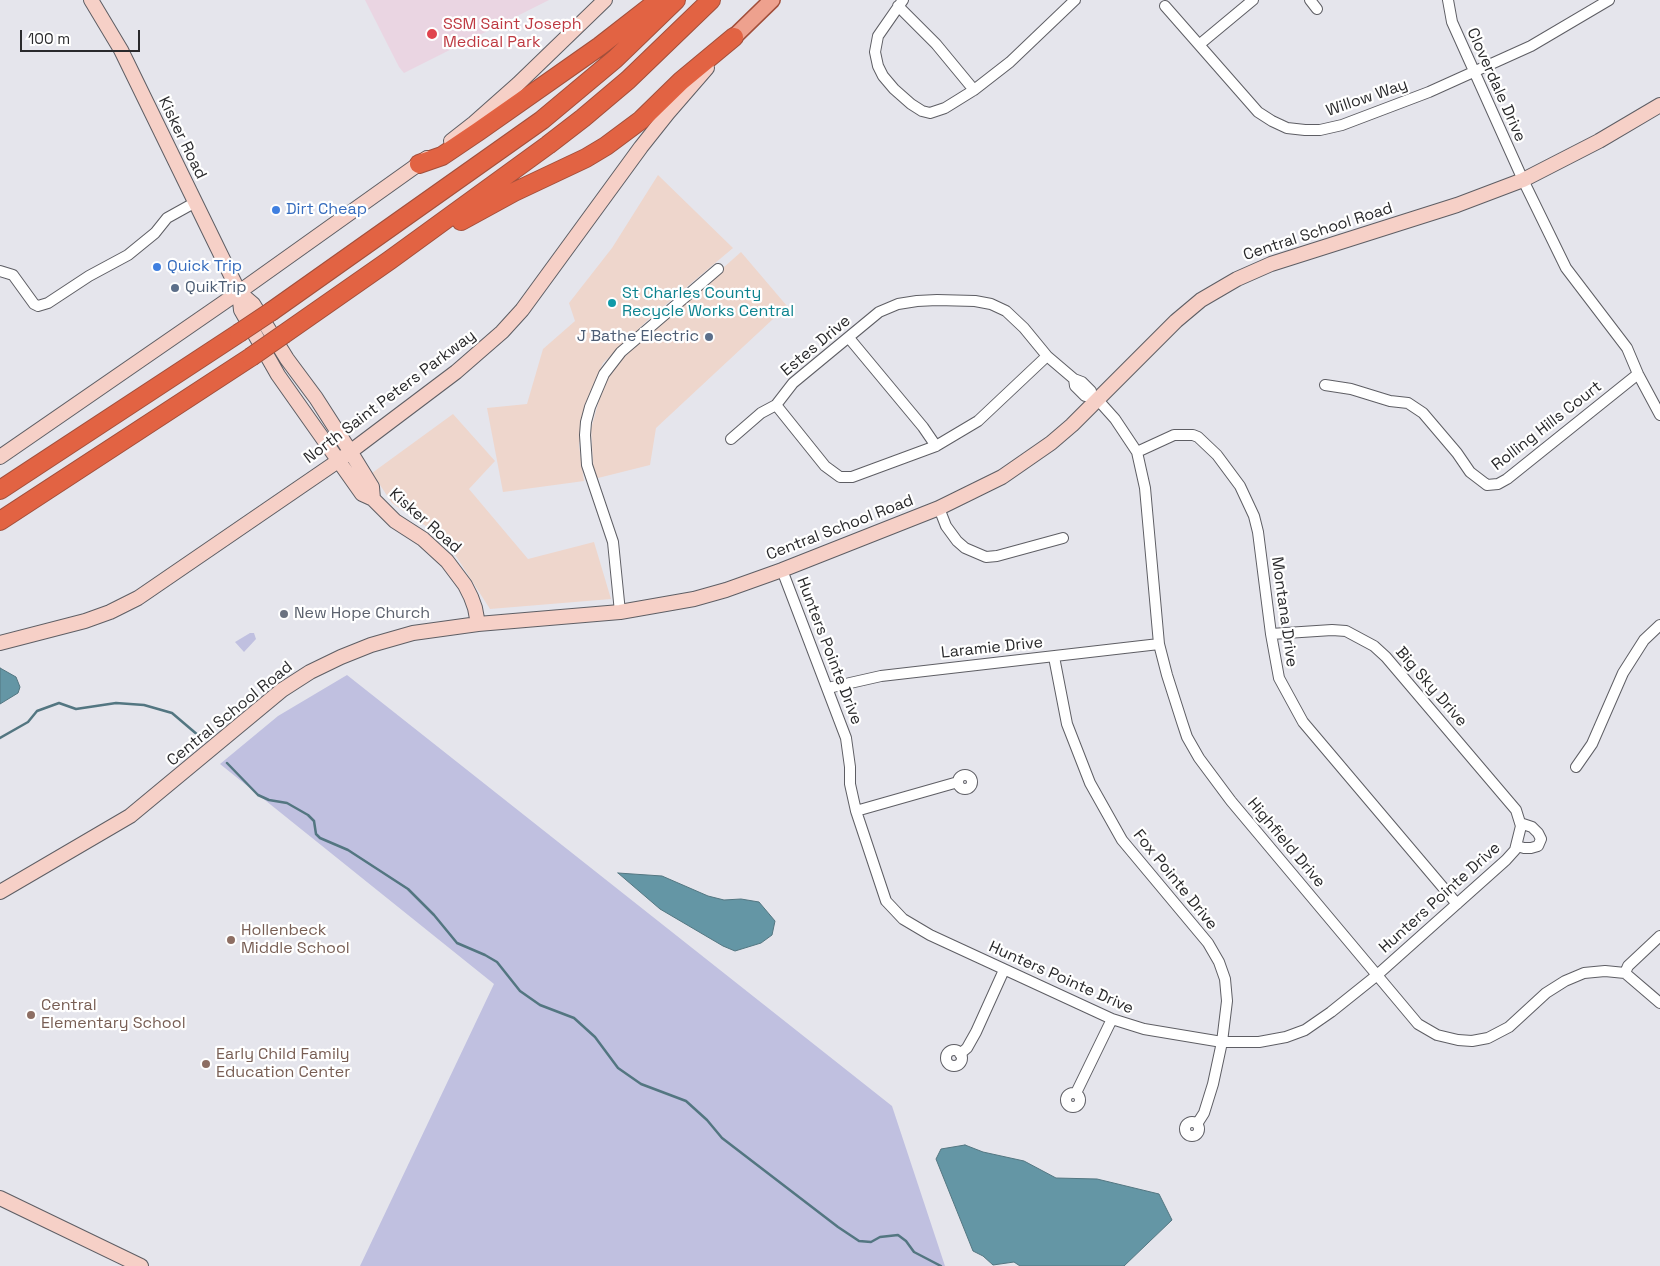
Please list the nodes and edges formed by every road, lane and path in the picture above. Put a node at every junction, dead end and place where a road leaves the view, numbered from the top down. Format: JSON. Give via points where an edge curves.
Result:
{"nodes":[{"id":1,"x":91,"y":0,"type":"edge"},
{"id":2,"x":605,"y":0,"type":"edge"},
{"id":3,"x":658,"y":0,"type":"edge"},
{"id":4,"x":676,"y":0,"type":"edge"},
{"id":5,"x":711,"y":0,"type":"edge"},
{"id":6,"x":772,"y":0,"type":"edge"},
{"id":7,"x":1075,"y":0,"type":"edge"},
{"id":8,"x":1253,"y":0,"type":"edge"},
{"id":9,"x":1310,"y":0,"type":"edge"},
{"id":10,"x":1448,"y":0,"type":"edge"},
{"id":11,"x":1609,"y":0,"type":"edge"},
{"id":12,"x":900,"y":3,"type":"edge"},
{"id":13,"x":1165,"y":6,"type":"dead end"},
{"id":14,"x":1317,"y":9,"type":"dead end"},
{"id":15,"x":734,"y":37,"type":"junction"},
{"id":16,"x":1200,"y":44,"type":"junction"},
{"id":17,"x":1473,"y":70,"type":"junction"},
{"id":18,"x":974,"y":90,"type":"junction"},
{"id":19,"x":1660,"y":105,"type":"edge"},
{"id":20,"x":419,"y":164,"type":"junction"},
{"id":21,"x":1523,"y":180,"type":"junction"},
{"id":22,"x":194,"y":203,"type":"junction"},
{"id":23,"x":390,"y":260,"type":"junction"},
{"id":24,"x":718,"y":269,"type":"dead end"},
{"id":25,"x":0,"y":272,"type":"edge"},
{"id":26,"x":239,"y":292,"type":"junction"},
{"id":27,"x":849,"y":338,"type":"junction"},
{"id":28,"x":1047,"y":356,"type":"junction"},
{"id":29,"x":1638,"y":374,"type":"junction"},
{"id":30,"x":1326,"y":385,"type":"dead end"},
{"id":31,"x":1094,"y":398,"type":"junction"},
{"id":32,"x":776,"y":405,"type":"junction"},
{"id":33,"x":1660,"y":415,"type":"edge"},
{"id":34,"x":730,"y":439,"type":"dead end"},
{"id":35,"x":936,"y":446,"type":"junction"},
{"id":36,"x":350,"y":452,"type":"junction"},
{"id":37,"x":1137,"y":452,"type":"junction"},
{"id":38,"x":0,"y":457,"type":"edge"},
{"id":39,"x":338,"y":461,"type":"junction"},
{"id":40,"x":0,"y":490,"type":"edge"},
{"id":41,"x":373,"y":499,"type":"junction"},
{"id":42,"x":939,"y":508,"type":"junction"},
{"id":43,"x":0,"y":521,"type":"edge"},
{"id":44,"x":1063,"y":538,"type":"dead end"},
{"id":45,"x":782,"y":570,"type":"junction"},
{"id":46,"x":620,"y":612,"type":"junction"},
{"id":47,"x":478,"y":624,"type":"junction"},
{"id":48,"x":1660,"y":625,"type":"edge"},
{"id":49,"x":1270,"y":634,"type":"junction"},
{"id":50,"x":0,"y":643,"type":"edge"},
{"id":51,"x":1159,"y":644,"type":"junction"},
{"id":52,"x":1054,"y":657,"type":"junction"},
{"id":53,"x":828,"y":688,"type":"junction"},
{"id":54,"x":1576,"y":767,"type":"dead end"},
{"id":55,"x":958,"y":782,"type":"dead end"},
{"id":56,"x":856,"y":811,"type":"junction"},
{"id":57,"x":1520,"y":823,"type":"junction"},
{"id":58,"x":1518,"y":841,"type":"junction"},
{"id":59,"x":0,"y":892,"type":"edge"},
{"id":60,"x":1456,"y":904,"type":"junction"},
{"id":61,"x":1660,"y":936,"type":"edge"},
{"id":62,"x":1004,"y":970,"type":"junction"},
{"id":63,"x":1625,"y":973,"type":"junction"},
{"id":64,"x":1376,"y":976,"type":"junction"},
{"id":65,"x":1660,"y":1003,"type":"edge"},
{"id":66,"x":1112,"y":1019,"type":"junction"},
{"id":67,"x":1222,"y":1042,"type":"junction"},
{"id":68,"x":960,"y":1054,"type":"dead end"},
{"id":69,"x":1076,"y":1093,"type":"dead end"},
{"id":70,"x":1197,"y":1124,"type":"dead end"},
{"id":71,"x":0,"y":1198,"type":"edge"},
{"id":72,"x":142,"y":1266,"type":"edge"}],
"edges":[{"from":1,"to":22,"type":"main road","name":"Kisker Road","via":[[121,50]]},
{"from":2,"to":20,"type":"main road","via":[[496,105]]},
{"from":3,"to":20,"type":"highway","via":[[600,46],[479,131],[442,156]]},
{"from":4,"to":40,"type":"highway","bridge":true,"via":[[615,59],[542,120],[239,333]]},
{"from":5,"to":23,"type":"highway","via":[[588,114]]},
{"from":6,"to":15,"type":"main road","name":"North Saint Peters Parkway"},
{"from":7,"to":18,"type":"street","via":[[1010,62]]},
{"from":8,"to":16,"type":"street"},
{"from":9,"to":14,"type":"street"},
{"from":10,"to":17,"type":"street","name":"Cloverdale Drive","via":[[1452,22]]},
{"from":11,"to":17,"type":"street","name":"Willow Way","via":[[1531,46]]},
{"from":12,"to":18,"type":"street"},
{"from":12,"to":18,"type":"street","via":[[878,36],[875,52],[883,76],[894,89],[911,104],[930,113],[945,108]]},
{"from":13,"to":16,"type":"street","name":"Willow Way"},
{"from":15,"to":23,"type":"highway","via":[[641,120],[606,146]]},
{"from":15,"to":36,"type":"main road","name":"North Saint Peters Parkway","via":[[652,133],[540,287],[502,332],[456,372]]},
{"from":16,"to":17,"type":"street","name":"Willow Way","via":[[1258,112],[1287,128],[1305,130],[1320,130],[1368,116]]},
{"from":17,"to":21,"type":"street","name":"Cloverdale Drive"},
{"from":19,"to":21,"type":"main road","name":"Central School Road","via":[[1600,141]]},
{"from":20,"to":26,"type":"main road"},
{"from":21,"to":29,"type":"street","name":"Cloverdale Drive","via":[[1566,268],[1627,348]]},
{"from":21,"to":31,"type":"main road","name":"Central School Road","via":[[1243,275],[1201,300]]},
{"from":22,"to":25,"type":"street","via":[[167,218],[155,233],[128,255],[48,303],[34,304],[13,275]]},
{"from":22,"to":26,"type":"main road","name":"Kisker Road"},
{"from":23,"to":43,"type":"highway","bridge":true,"via":[[252,357]]},
{"from":24,"to":46,"type":"street","via":[[612,362],[588,414],[585,435],[587,465],[613,542]]},
{"from":26,"to":36,"type":"main road","name":"Kisker Road","via":[[253,304]]},
{"from":26,"to":38,"type":"main road"},
{"from":26,"to":39,"type":"main road","name":"Kisker Road","via":[[241,310],[278,375]]},
{"from":27,"to":28,"type":"street","name":"Estes Drive","via":[[879,312],[898,304],[975,301],[1006,311]]},
{"from":27,"to":32,"type":"street","name":"Estes Drive","via":[[793,383]]},
{"from":27,"to":35,"type":"street","via":[[924,427]]},
{"from":28,"to":31,"type":"street","name":"Estes Drive","via":[[1082,382]]},
{"from":28,"to":35,"type":"street","via":[[978,421]]},
{"from":29,"to":30,"type":"street","name":"Rolling Hills Court","via":[[1507,479],[1487,485],[1470,472],[1423,413],[1408,404]]},
{"from":29,"to":33,"type":"street","name":"Cloverdale Drive"},
{"from":31,"to":37,"type":"street","name":"Highfield Drive","via":[[1115,419]]},
{"from":31,"to":42,"type":"main road","name":"Central School Road","via":[[1058,437],[1027,460],[1002,477]]},
{"from":32,"to":34,"type":"street","name":"Estes Drive"},
{"from":32,"to":35,"type":"street","via":[[825,466],[840,477],[863,474]]},
{"from":36,"to":39,"type":"main road","name":"North Saint Peters Parkway"},
{"from":36,"to":41,"type":"main road","name":"Kisker Road","via":[[372,486]]},
{"from":37,"to":49,"type":"street","name":"Montana Drive","via":[[1174,435],[1198,437],[1217,455],[1240,486],[1258,532]]},
{"from":37,"to":51,"type":"street","name":"Highfield Drive","via":[[1145,488]]},
{"from":39,"to":41,"type":"main road","name":"Kisker Road","via":[[362,494]]},
{"from":39,"to":50,"type":"main road","name":"North Saint Peters Parkway","via":[[138,598],[85,621]]},
{"from":41,"to":47,"type":"main road","name":"Kisker Road","via":[[395,521],[447,561],[471,597]]},
{"from":42,"to":44,"type":"street","via":[[957,541],[986,557]]},
{"from":42,"to":45,"type":"main road","name":"Central School Road"},
{"from":45,"to":46,"type":"main road","name":"Central School Road","via":[[694,599]]},
{"from":45,"to":53,"type":"street","name":"Hunters Pointe Drive"},
{"from":46,"to":47,"type":"main road","name":"Central School Road"},
{"from":47,"to":59,"type":"main road","name":"Central School Road","via":[[371,645],[310,672],[250,715],[130,816]]},
{"from":48,"to":54,"type":"street","via":[[1644,640],[1623,672],[1592,744]]},
{"from":49,"to":57,"type":"street","name":"Big Sky Drive","via":[[1346,631],[1374,646],[1386,656],[1516,810]]},
{"from":49,"to":60,"type":"street","name":"Montana Drive","via":[[1279,678],[1303,722]]},
{"from":51,"to":52,"type":"street","name":"Laramie Drive"},
{"from":51,"to":64,"type":"street","name":"Highfield Drive","via":[[1187,737],[1199,758]]},
{"from":52,"to":53,"type":"street","name":"Laramie Drive","via":[[890,675]]},
{"from":52,"to":67,"type":"street","name":"Fox Pointe Drive","via":[[1067,724],[1090,783],[1125,845],[1208,943],[1219,962],[1226,979],[1227,993]]},
{"from":53,"to":56,"type":"street","name":"Hunters Pointe Drive","via":[[846,738]]},
{"from":55,"to":56,"type":"street"},
{"from":56,"to":62,"type":"street","name":"Hunters Pointe Drive","via":[[886,901],[903,919],[930,936]]},
{"from":57,"to":58,"type":"street","name":"Big Sky Drive"},
{"from":57,"to":58,"type":"street","name":"Hunters Pointe Drive","via":[[1532,827],[1540,839],[1538,846],[1531,848],[1524,848]]},
{"from":58,"to":60,"type":"street","name":"Hunters Pointe Drive","via":[[1506,860]]},
{"from":60,"to":64,"type":"street","name":"Hunters Pointe Drive"},
{"from":61,"to":63,"type":"street","via":[[1628,966]]},
{"from":62,"to":66,"type":"street","name":"Hunters Pointe Drive"},
{"from":62,"to":68,"type":"street","via":[[976,1032]]},
{"from":63,"to":64,"type":"street","name":"Highfield Drive","via":[[1584,973],[1565,981],[1546,993],[1509,1027],[1488,1038],[1472,1041],[1437,1035],[1418,1024]]},
{"from":63,"to":65,"type":"street"},
{"from":64,"to":67,"type":"street","name":"Hunters Pointe Drive","via":[[1331,1012],[1295,1034],[1259,1042]]},
{"from":66,"to":67,"type":"street","name":"Hunters Pointe Drive","via":[[1144,1029]]},
{"from":66,"to":69,"type":"street"},
{"from":67,"to":70,"type":"street","name":"Fox Pointe Drive","via":[[1213,1084]]},
{"from":71,"to":72,"type":"main road"}]}
